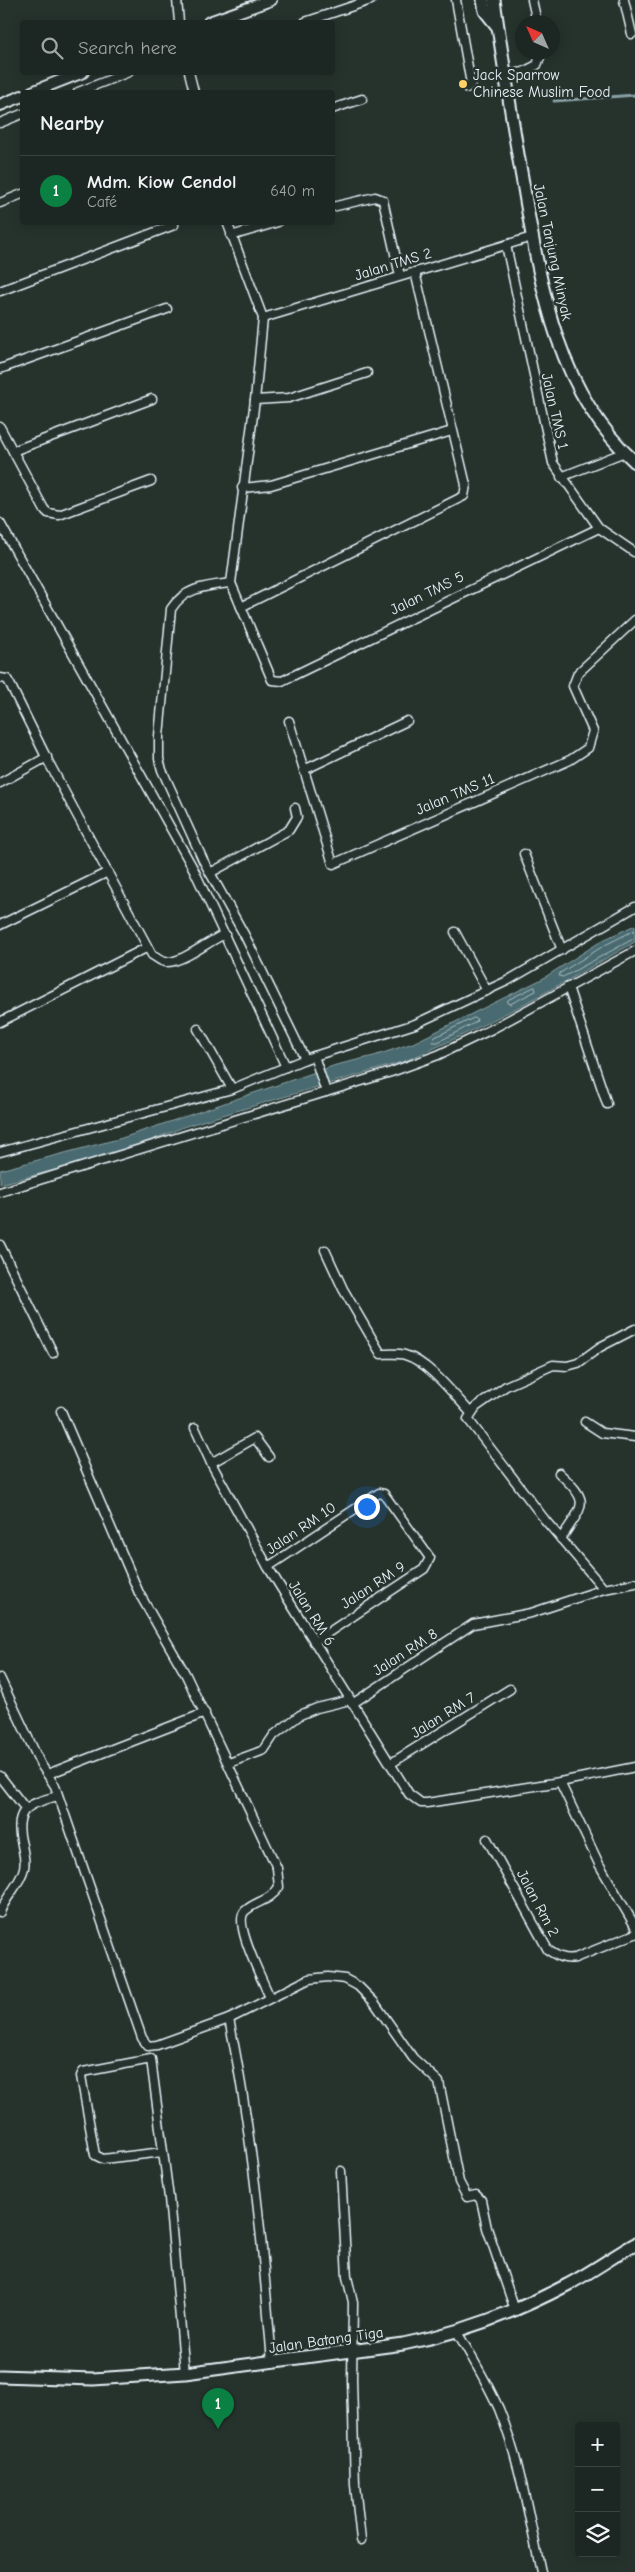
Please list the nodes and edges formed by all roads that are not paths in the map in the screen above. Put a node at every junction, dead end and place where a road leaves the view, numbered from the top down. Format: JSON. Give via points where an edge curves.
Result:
{"nodes":[{"id":1,"x":178,"y":0,"type":"edge"},
{"id":2,"x":271,"y":0,"type":"edge"},
{"id":3,"x":371,"y":0,"type":"edge"},
{"id":4,"x":456,"y":0,"type":"edge"},
{"id":5,"x":483,"y":0,"type":"edge"},
{"id":6,"x":494,"y":0,"type":"edge"},
{"id":7,"x":532,"y":0,"type":"edge"},
{"id":8,"x":624,"y":0,"type":"edge"},
{"id":9,"x":535,"y":15,"type":"edge"},
{"id":10,"x":179,"y":20,"type":"edge"},
{"id":11,"x":215,"y":20,"type":"edge"},
{"id":12,"x":311,"y":20,"type":"edge"},
{"id":13,"x":497,"y":26,"type":"junction"},
{"id":14,"x":632,"y":34,"type":"dead end"},
{"id":15,"x":539,"y":60,"type":"edge"},
{"id":16,"x":75,"y":75,"type":"edge"},
{"id":17,"x":121,"y":75,"type":"edge"},
{"id":18,"x":190,"y":75,"type":"edge"},
{"id":19,"x":506,"y":75,"type":"junction"},
{"id":20,"x":467,"y":88,"type":"dead end"},
{"id":21,"x":37,"y":90,"type":"edge"},
{"id":22,"x":83,"y":90,"type":"edge"},
{"id":23,"x":194,"y":90,"type":"edge"},
{"id":24,"x":20,"y":97,"type":"edge"},
{"id":25,"x":362,"y":99,"type":"dead end"},
{"id":26,"x":0,"y":105,"type":"edge"},
{"id":27,"x":335,"y":108,"type":"edge"},
{"id":28,"x":20,"y":115,"type":"edge"},
{"id":29,"x":0,"y":123,"type":"edge"},
{"id":30,"x":20,"y":195,"type":"edge"},
{"id":31,"x":0,"y":203,"type":"edge"},
{"id":32,"x":335,"y":206,"type":"edge"},
{"id":33,"x":174,"y":225,"type":"dead end"},
{"id":34,"x":228,"y":225,"type":"edge"},
{"id":35,"x":268,"y":225,"type":"edge"},
{"id":36,"x":232,"y":236,"type":"junction"},
{"id":37,"x":532,"y":237,"type":"junction"},
{"id":38,"x":506,"y":245,"type":"junction"},
{"id":39,"x":415,"y":272,"type":"junction"},
{"id":40,"x":400,"y":276,"type":"junction"},
{"id":41,"x":0,"y":291,"type":"edge"},
{"id":42,"x":167,"y":309,"type":"dead end"},
{"id":43,"x":263,"y":318,"type":"junction"},
{"id":44,"x":0,"y":369,"type":"edge"},
{"id":45,"x":368,"y":373,"type":"dead end"},
{"id":46,"x":152,"y":399,"type":"dead end"},
{"id":47,"x":255,"y":400,"type":"junction"},
{"id":48,"x":0,"y":427,"type":"edge"},
{"id":49,"x":452,"y":431,"type":"junction"},
{"id":50,"x":13,"y":451,"type":"junction"},
{"id":51,"x":625,"y":452,"type":"junction"},
{"id":52,"x":635,"y":462,"type":"edge"},
{"id":53,"x":561,"y":477,"type":"junction"},
{"id":54,"x":151,"y":480,"type":"dead end"},
{"id":55,"x":242,"y":488,"type":"junction"},
{"id":56,"x":0,"y":523,"type":"edge"},
{"id":57,"x":599,"y":528,"type":"junction"},
{"id":58,"x":634,"y":552,"type":"edge"},
{"id":59,"x":231,"y":583,"type":"junction"},
{"id":60,"x":241,"y":607,"type":"junction"},
{"id":61,"x":635,"y":620,"type":"edge"},
{"id":62,"x":0,"y":678,"type":"edge"},
{"id":63,"x":289,"y":721,"type":"dead end"},
{"id":64,"x":407,"y":721,"type":"dead end"},
{"id":65,"x":47,"y":757,"type":"junction"},
{"id":66,"x":304,"y":770,"type":"junction"},
{"id":67,"x":0,"y":783,"type":"edge"},
{"id":68,"x":295,"y":808,"type":"dead end"},
{"id":69,"x":192,"y":836,"type":"junction"},
{"id":70,"x":179,"y":844,"type":"junction"},
{"id":71,"x":524,"y":854,"type":"dead end"},
{"id":72,"x":108,"y":872,"type":"junction"},
{"id":73,"x":210,"y":873,"type":"junction"},
{"id":74,"x":635,"y":907,"type":"edge"},
{"id":75,"x":0,"y":925,"type":"edge"},
{"id":76,"x":455,"y":932,"type":"dead end"},
{"id":77,"x":225,"y":934,"type":"junction"},
{"id":78,"x":146,"y":948,"type":"junction"},
{"id":79,"x":562,"y":950,"type":"junction"},
{"id":80,"x":635,"y":951,"type":"edge"},
{"id":81,"x":568,"y":987,"type":"junction"},
{"id":82,"x":487,"y":991,"type":"junction"},
{"id":83,"x":0,"y":1022,"type":"edge"},
{"id":84,"x":198,"y":1029,"type":"dead end"},
{"id":85,"x":315,"y":1058,"type":"junction"},
{"id":86,"x":305,"y":1059,"type":"junction"},
{"id":87,"x":286,"y":1067,"type":"junction"},
{"id":88,"x":232,"y":1089,"type":"junction"},
{"id":89,"x":326,"y":1089,"type":"junction"},
{"id":90,"x":607,"y":1104,"type":"dead end"},
{"id":91,"x":0,"y":1152,"type":"edge"},
{"id":92,"x":0,"y":1192,"type":"edge"},
{"id":93,"x":0,"y":1245,"type":"edge"},
{"id":94,"x":325,"y":1250,"type":"dead end"},
{"id":95,"x":635,"y":1329,"type":"edge"},
{"id":96,"x":53,"y":1353,"type":"dead end"},
{"id":97,"x":61,"y":1412,"type":"dead end"},
{"id":98,"x":471,"y":1413,"type":"junction"},
{"id":99,"x":585,"y":1422,"type":"dead end"},
{"id":100,"x":195,"y":1428,"type":"dead end"},
{"id":101,"x":635,"y":1437,"type":"edge"},
{"id":102,"x":269,"y":1457,"type":"dead end"},
{"id":103,"x":211,"y":1463,"type":"junction"},
{"id":104,"x":559,"y":1474,"type":"dead end"},
{"id":105,"x":561,"y":1539,"type":"junction"},
{"id":106,"x":268,"y":1567,"type":"junction"},
{"id":107,"x":424,"y":1569,"type":"joint"},
{"id":108,"x":635,"y":1584,"type":"edge"},
{"id":109,"x":604,"y":1589,"type":"junction"},
{"id":110,"x":314,"y":1642,"type":"junction"},
{"id":111,"x":0,"y":1678,"type":"edge"},
{"id":112,"x":510,"y":1689,"type":"dead end"},
{"id":113,"x":351,"y":1702,"type":"junction"},
{"id":114,"x":205,"y":1713,"type":"junction"},
{"id":115,"x":229,"y":1763,"type":"junction"},
{"id":116,"x":390,"y":1764,"type":"junction"},
{"id":117,"x":635,"y":1767,"type":"edge"},
{"id":118,"x":48,"y":1774,"type":"junction"},
{"id":119,"x":0,"y":1776,"type":"edge"},
{"id":120,"x":560,"y":1782,"type":"junction"},
{"id":121,"x":58,"y":1796,"type":"junction"},
{"id":122,"x":25,"y":1808,"type":"junction"},
{"id":123,"x":487,"y":1839,"type":"dead end"},
{"id":124,"x":0,"y":1912,"type":"edge"},
{"id":125,"x":635,"y":1926,"type":"edge"},
{"id":126,"x":635,"y":1934,"type":"edge"},
{"id":127,"x":270,"y":1998,"type":"junction"},
{"id":128,"x":229,"y":2019,"type":"junction"},
{"id":129,"x":148,"y":2046,"type":"junction"},
{"id":130,"x":151,"y":2059,"type":"junction"},
{"id":131,"x":163,"y":2152,"type":"junction"},
{"id":132,"x":341,"y":2171,"type":"dead end"},
{"id":133,"x":635,"y":2244,"type":"edge"},
{"id":134,"x":516,"y":2310,"type":"junction"},
{"id":135,"x":457,"y":2332,"type":"junction"},
{"id":136,"x":353,"y":2352,"type":"junction"},
{"id":137,"x":272,"y":2363,"type":"junction"},
{"id":138,"x":185,"y":2373,"type":"junction"},
{"id":139,"x":0,"y":2376,"type":"edge"},
{"id":140,"x":361,"y":2540,"type":"dead end"},
{"id":141,"x":541,"y":2572,"type":"edge"}],
"edges":[{"from":1,"to":10,"type":"street"},
{"from":2,"to":11,"type":"street"},
{"from":3,"to":12,"type":"street"},
{"from":4,"to":20,"type":"street","via":[[471,84]]},
{"from":5,"to":13,"type":"main road","name":"Jalan Tanjung Minyak","via":[[485,11]]},
{"from":6,"to":13,"type":"main road","name":"Jalan Tanjung Minyak"},
{"from":7,"to":9,"type":"street"},
{"from":8,"to":14,"type":"street"},
{"from":13,"to":19,"type":"main road","name":"Jalan Tanjung Minyak"},
{"from":15,"to":19,"type":"street","via":[[537,65],[523,72]]},
{"from":16,"to":21,"type":"street"},
{"from":17,"to":22,"type":"street"},
{"from":18,"to":23,"type":"street"},
{"from":19,"to":37,"type":"main road","name":"Jalan Tanjung Minyak"},
{"from":24,"to":26,"type":"street"},
{"from":25,"to":27,"type":"street"},
{"from":28,"to":29,"type":"street"},
{"from":30,"to":31,"type":"street"},
{"from":32,"to":40,"type":"street","via":[[379,196],[386,203]]},
{"from":33,"to":41,"type":"street"},
{"from":34,"to":36,"type":"street"},
{"from":35,"to":36,"type":"street"},
{"from":36,"to":43,"type":"street"},
{"from":37,"to":38,"type":"street","name":"Jalan TMS 2"},
{"from":37,"to":51,"type":"main road","name":"Jalan Tanjung Minyak","via":[[547,306],[569,371],[594,414]]},
{"from":38,"to":39,"type":"street","name":"Jalan TMS 2"},
{"from":38,"to":53,"type":"street","name":"Jalan TMS 1","via":[[553,463]]},
{"from":39,"to":40,"type":"street","name":"Jalan TMS 2"},
{"from":39,"to":49,"type":"street"},
{"from":40,"to":43,"type":"street","name":"Jalan TMS 2"},
{"from":42,"to":44,"type":"street"},
{"from":43,"to":47,"type":"street"},
{"from":45,"to":47,"type":"street","via":[[289,398]]},
{"from":46,"to":50,"type":"street"},
{"from":47,"to":55,"type":"street"},
{"from":48,"to":50,"type":"street"},
{"from":49,"to":55,"type":"street","via":[[271,485]]},
{"from":49,"to":60,"type":"street","via":[[466,485],[464,496]]},
{"from":50,"to":54,"type":"street","via":[[44,509],[52,514],[58,515]]},
{"from":51,"to":52,"type":"main road","name":"Jalan Tanjung Minyak"},
{"from":51,"to":53,"type":"street"},
{"from":53,"to":57,"type":"street","name":"Jalan TMS 1"},
{"from":55,"to":59,"type":"street"},
{"from":56,"to":70,"type":"street"},
{"from":57,"to":58,"type":"street","name":"Jalan TMS 1"},
{"from":57,"to":60,"type":"street","name":"Jalan TMS 5","via":[[282,681],[272,680]]},
{"from":59,"to":60,"type":"street"},
{"from":59,"to":69,"type":"street","via":[[189,590],[171,609],[159,759]]},
{"from":61,"to":66,"type":"street","name":"Jalan TMS 11","via":[[573,680],[593,731],[588,748],[570,760],[333,864]]},
{"from":62,"to":65,"type":"street","via":[[7,679],[10,684]]},
{"from":63,"to":66,"type":"street"},
{"from":64,"to":66,"type":"street"},
{"from":65,"to":67,"type":"street"},
{"from":65,"to":72,"type":"street"},
{"from":68,"to":73,"type":"street","via":[[297,817],[289,830]]},
{"from":69,"to":70,"type":"street"},
{"from":69,"to":73,"type":"street"},
{"from":70,"to":77,"type":"street"},
{"from":71,"to":79,"type":"street"},
{"from":72,"to":75,"type":"street"},
{"from":72,"to":78,"type":"street"},
{"from":73,"to":86,"type":"street","via":[[245,936]]},
{"from":74,"to":79,"type":"street"},
{"from":76,"to":82,"type":"street"},
{"from":77,"to":78,"type":"street","via":[[178,961],[165,962]]},
{"from":77,"to":87,"type":"street"},
{"from":78,"to":83,"type":"street"},
{"from":79,"to":82,"type":"street"},
{"from":80,"to":81,"type":"street"},
{"from":81,"to":89,"type":"street","via":[[438,1055]]},
{"from":81,"to":90,"type":"street"},
{"from":82,"to":85,"type":"street","via":[[415,1024]]},
{"from":84,"to":88,"type":"street"},
{"from":85,"to":86,"type":"street"},
{"from":85,"to":89,"type":"street"},
{"from":86,"to":87,"type":"street"},
{"from":87,"to":88,"type":"street"},
{"from":88,"to":91,"type":"street"},
{"from":89,"to":92,"type":"street"},
{"from":93,"to":96,"type":"street"},
{"from":94,"to":98,"type":"street","via":[[343,1289],[382,1354],[404,1354],[414,1358]]},
{"from":95,"to":98,"type":"street","via":[[578,1363],[553,1365],[506,1386]]},
{"from":97,"to":114,"type":"street","via":[[139,1593]]},
{"from":98,"to":105,"type":"street","via":[[470,1424]]},
{"from":99,"to":101,"type":"street","via":[[602,1433]]},
{"from":100,"to":103,"type":"street","name":"Jalan RM 6"},
{"from":102,"to":103,"type":"street","via":[[255,1438]]},
{"from":103,"to":106,"type":"street","name":"Jalan RM 6"},
{"from":104,"to":105,"type":"street","via":[[582,1498],[582,1507]]},
{"from":105,"to":109,"type":"street"},
{"from":106,"to":107,"type":"street","name":"Jalan RM 10","via":[[375,1494],[384,1494],[430,1558]]},
{"from":106,"to":110,"type":"street","name":"Jalan RM 6"},
{"from":107,"to":110,"type":"street","name":"Jalan RM 9"},
{"from":108,"to":109,"type":"street"},
{"from":109,"to":113,"type":"street","name":"Jalan RM 8","via":[[531,1613],[473,1624]]},
{"from":110,"to":113,"type":"street","name":"Jalan RM 6"},
{"from":111,"to":118,"type":"street"},
{"from":112,"to":116,"type":"street","name":"Jalan RM 7"},
{"from":113,"to":115,"type":"street","name":"Jalan RM 8","via":[[317,1708],[300,1715],[274,1735],[264,1750]]},
{"from":113,"to":116,"type":"street","name":"Jalan RM 6"},
{"from":114,"to":115,"type":"street"},
{"from":114,"to":118,"type":"street"},
{"from":115,"to":127,"type":"street","via":[[277,1868],[279,1887],[273,1896],[244,1911],[240,1918],[243,1935]]},
{"from":116,"to":120,"type":"street","name":"Jalan RM 6","via":[[409,1794],[421,1803]]},
{"from":117,"to":120,"type":"street"},
{"from":118,"to":121,"type":"street"},
{"from":119,"to":122,"type":"street"},
{"from":120,"to":125,"type":"street","via":[[599,1864]]},
{"from":121,"to":122,"type":"street"},
{"from":121,"to":129,"type":"street","via":[[139,2034]]},
{"from":122,"to":124,"type":"street","via":[[18,1828],[25,1866]]},
{"from":123,"to":126,"type":"street","name":"Jalan Rm 2","via":[[548,1950],[556,1956],[566,1960],[575,1958]]},
{"from":127,"to":128,"type":"street"},
{"from":127,"to":134,"type":"street","via":[[309,1979],[345,1979],[358,1986],[374,2002],[413,2058],[439,2082],[458,2182],[467,2197],[476,2195],[481,2200],[486,2228]]},
{"from":128,"to":129,"type":"street","via":[[171,2041]]},
{"from":128,"to":137,"type":"street","via":[[252,2163]]},
{"from":129,"to":130,"type":"street"},
{"from":130,"to":131,"type":"street"},
{"from":130,"to":131,"type":"street","via":[[86,2070],[81,2076],[98,2158]]},
{"from":131,"to":138,"type":"street"},
{"from":132,"to":136,"type":"street","via":[[347,2277],[353,2302]]},
{"from":133,"to":134,"type":"main road","name":"Jalan Batang Tiga","via":[[569,2284]]},
{"from":134,"to":135,"type":"main road","name":"Jalan Batang Tiga"},
{"from":135,"to":136,"type":"main road","name":"Jalan Batang Tiga"},
{"from":135,"to":141,"type":"street","via":[[483,2375],[499,2410],[516,2460]]},
{"from":136,"to":137,"type":"main road","name":"Jalan Batang Tiga"},
{"from":136,"to":140,"type":"street","via":[[355,2484]]},
{"from":137,"to":138,"type":"main road","name":"Jalan Batang Tiga"},
{"from":138,"to":139,"type":"main road","name":"Jalan Batang Tiga","via":[[94,2379]]}]}
